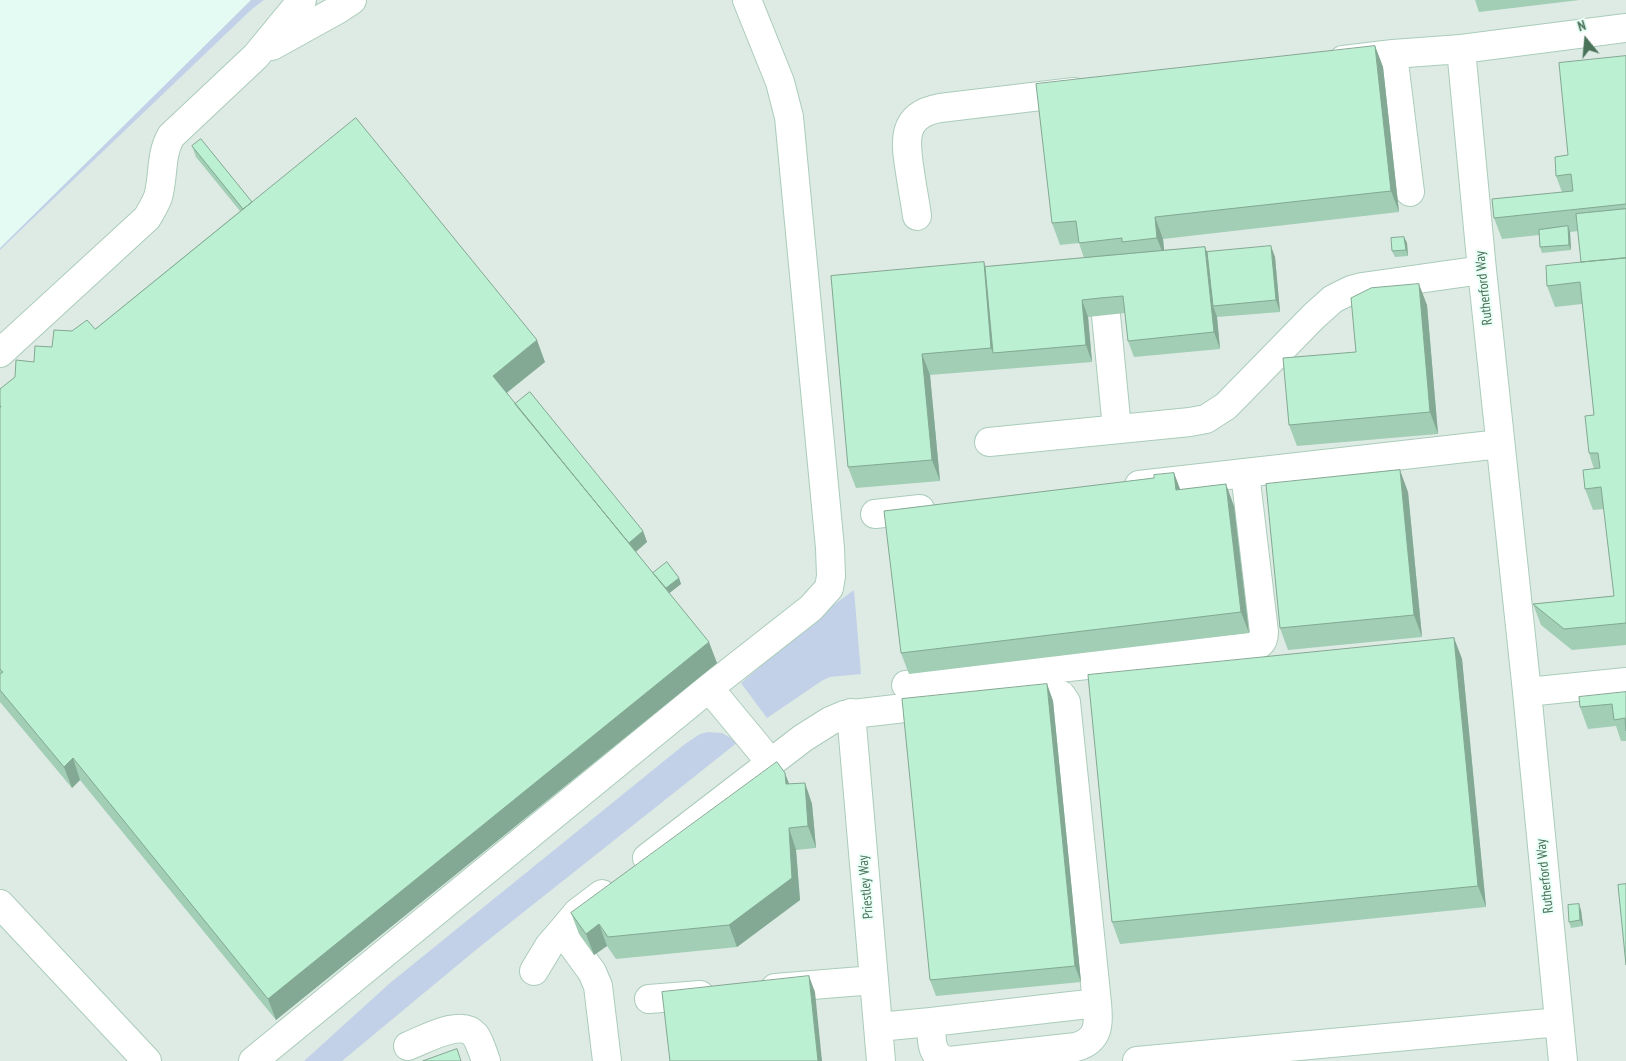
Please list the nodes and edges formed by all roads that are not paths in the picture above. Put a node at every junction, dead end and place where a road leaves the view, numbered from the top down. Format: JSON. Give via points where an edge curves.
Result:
{"nodes":[{"id":1,"x":302,"y":0,"type":"edge"},
{"id":2,"x":352,"y":0,"type":"edge"},
{"id":3,"x":747,"y":0,"type":"edge"},
{"id":4,"x":1626,"y":28,"type":"edge"},
{"id":5,"x":1461,"y":49,"type":"junction"},
{"id":6,"x":1407,"y":53,"type":"junction"},
{"id":7,"x":256,"y":56,"type":"junction"},
{"id":8,"x":1314,"y":63,"type":"edge"},
{"id":9,"x":1098,"y":89,"type":"edge"},
{"id":10,"x":1410,"y":192,"type":"dead end"},
{"id":11,"x":917,"y":216,"type":"dead end"},
{"id":12,"x":1482,"y":270,"type":"junction"},
{"id":13,"x":1106,"y":315,"type":"edge"},
{"id":14,"x":0,"y":353,"type":"edge"},
{"id":15,"x":1117,"y":429,"type":"junction"},
{"id":16,"x":989,"y":442,"type":"dead end"},
{"id":17,"x":1500,"y":444,"type":"junction"},
{"id":18,"x":1245,"y":473,"type":"junction"},
{"id":19,"x":1119,"y":487,"type":"edge"},
{"id":20,"x":944,"y":506,"type":"edge"},
{"id":21,"x":875,"y":514,"type":"dead end"},
{"id":22,"x":1626,"y":682,"type":"edge"},
{"id":23,"x":906,"y":685,"type":"dead end"},
{"id":24,"x":710,"y":688,"type":"junction"},
{"id":25,"x":1527,"y":692,"type":"junction"},
{"id":26,"x":851,"y":714,"type":"junction"},
{"id":27,"x":771,"y":763,"type":"junction"},
{"id":28,"x":0,"y":904,"type":"edge"},
{"id":29,"x":562,"y":930,"type":"junction"},
{"id":30,"x":534,"y":971,"type":"dead end"},
{"id":31,"x":874,"y":980,"type":"junction"},
{"id":32,"x":649,"y":999,"type":"dead end"},
{"id":33,"x":1097,"y":1003,"type":"junction"},
{"id":34,"x":931,"y":1022,"type":"junction"},
{"id":35,"x":1559,"y":1022,"type":"junction"},
{"id":36,"x":878,"y":1027,"type":"junction"},
{"id":37,"x":408,"y":1046,"type":"dead end"},
{"id":38,"x":1350,"y":1051,"type":"edge"},
{"id":39,"x":147,"y":1061,"type":"edge"},
{"id":40,"x":253,"y":1061,"type":"edge"},
{"id":41,"x":486,"y":1061,"type":"edge"},
{"id":42,"x":607,"y":1061,"type":"edge"},
{"id":43,"x":882,"y":1061,"type":"edge"},
{"id":44,"x":1137,"y":1061,"type":"edge"},
{"id":45,"x":1564,"y":1061,"type":"edge"}],
"edges":[{"from":1,"to":7,"type":"street"},
{"from":2,"to":7,"type":"street"},
{"from":3,"to":24,"type":"street","via":[[784,94],[789,118],[831,576],[820,600]]},
{"from":4,"to":5,"type":"street"},
{"from":5,"to":6,"type":"street"},
{"from":5,"to":12,"type":"street","name":"Rutherford Way"},
{"from":6,"to":8,"type":"street"},
{"from":6,"to":10,"type":"street"},
{"from":7,"to":14,"type":"street","via":[[171,136],[163,157],[158,196],[146,218]]},
{"from":9,"to":11,"type":"street","via":[[940,108],[920,114],[912,123],[907,138]]},
{"from":12,"to":15,"type":"street","via":[[1351,290],[1325,306],[1233,400],[1212,416],[1190,422]]},
{"from":12,"to":17,"type":"street","name":"Rutherford Way"},
{"from":13,"to":15,"type":"street"},
{"from":15,"to":16,"type":"street"},
{"from":17,"to":18,"type":"street"},
{"from":17,"to":25,"type":"street","name":"Rutherford Way"},
{"from":18,"to":19,"type":"street"},
{"from":18,"to":23,"type":"street","via":[[1264,632],[1261,644]]},
{"from":20,"to":21,"type":"street"},
{"from":22,"to":25,"type":"street"},
{"from":24,"to":27,"type":"street"},
{"from":24,"to":40,"type":"street"},
{"from":25,"to":35,"type":"street","name":"Rutherford Way"},
{"from":26,"to":27,"type":"street","via":[[817,728]]},
{"from":26,"to":31,"type":"street","name":"Priestley Way"},
{"from":26,"to":33,"type":"street","via":[[1051,692],[1064,697]]},
{"from":27,"to":29,"type":"street","via":[[578,913]]},
{"from":28,"to":39,"type":"street"},
{"from":29,"to":30,"type":"street"},
{"from":29,"to":42,"type":"street","via":[[595,976]]},
{"from":31,"to":32,"type":"street"},
{"from":31,"to":36,"type":"street","name":"Priestley Way"},
{"from":33,"to":34,"type":"street"},
{"from":33,"to":34,"type":"street","via":[[1097,1029],[1086,1043],[1071,1048],[944,1060],[935,1051]]},
{"from":34,"to":36,"type":"street"},
{"from":35,"to":38,"type":"street"},
{"from":35,"to":45,"type":"street","name":"Rutherford Way"},
{"from":36,"to":43,"type":"street","name":"Priestley Way"},
{"from":37,"to":41,"type":"street","via":[[451,1029],[466,1029],[475,1036]]},
{"from":38,"to":44,"type":"street"}]}
